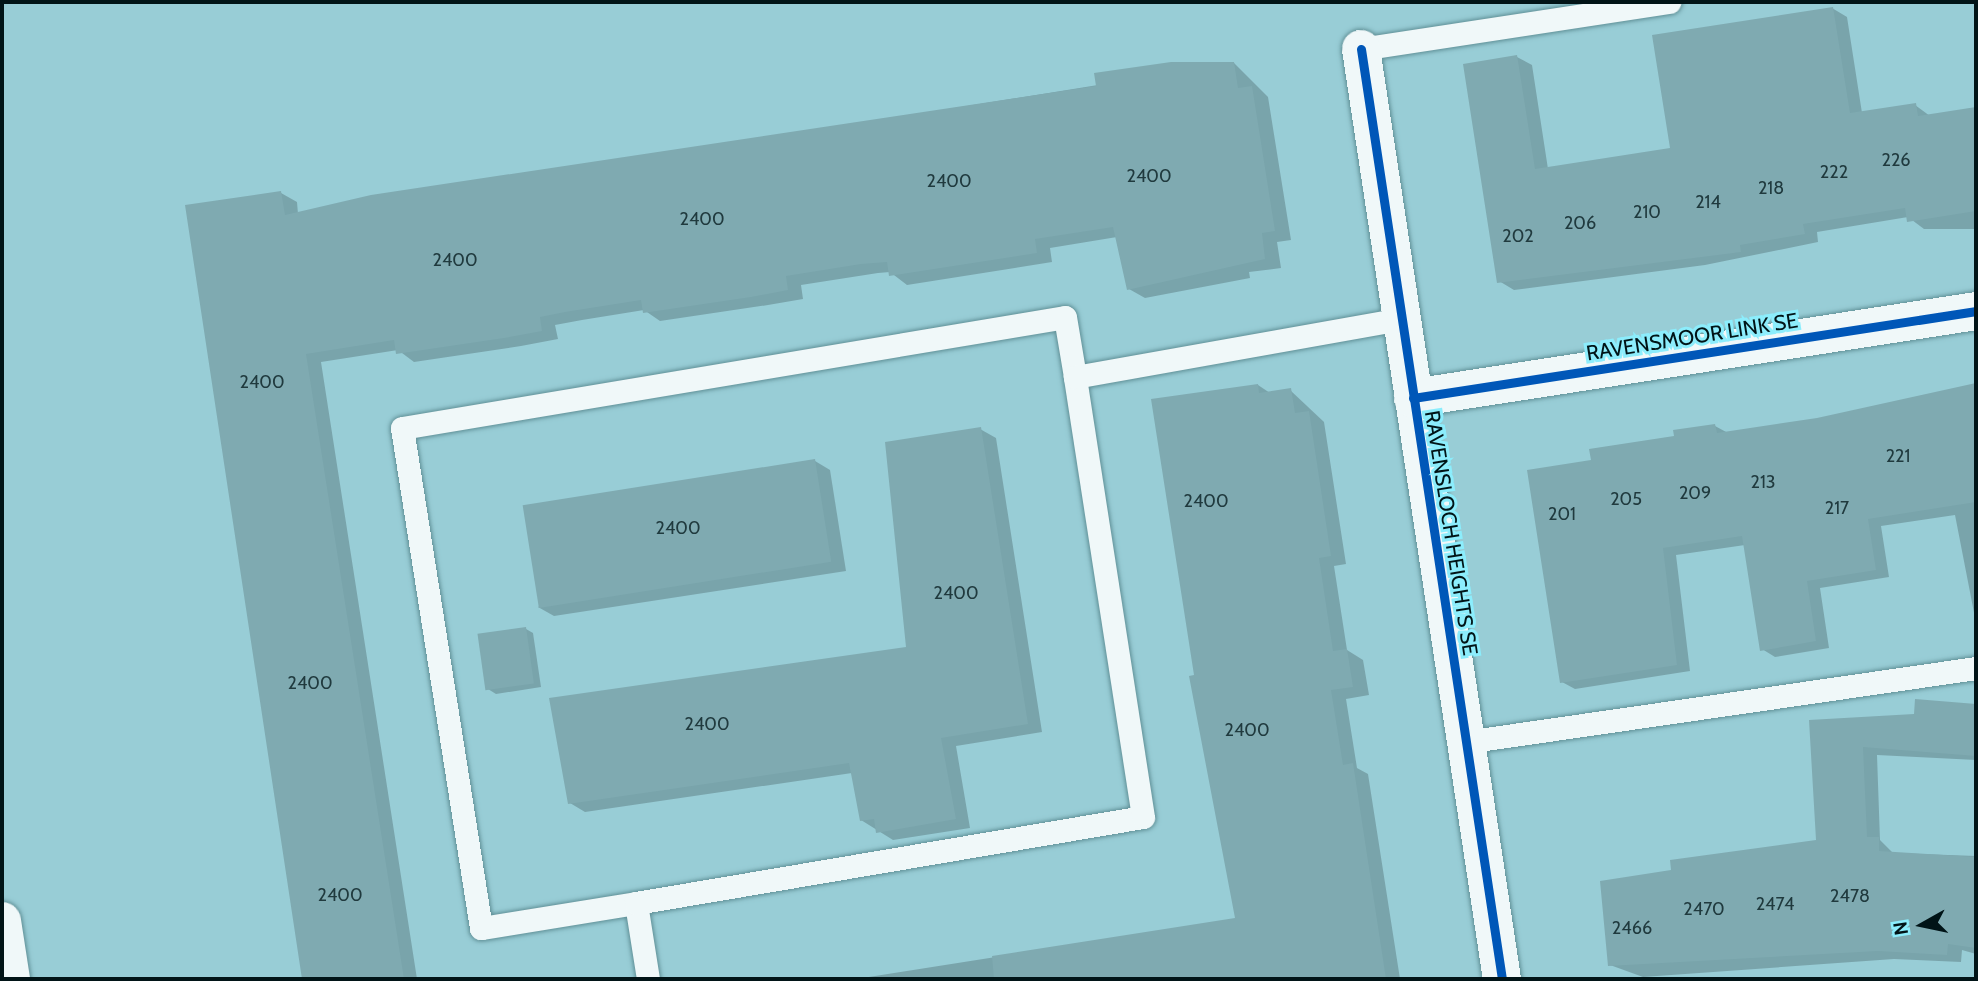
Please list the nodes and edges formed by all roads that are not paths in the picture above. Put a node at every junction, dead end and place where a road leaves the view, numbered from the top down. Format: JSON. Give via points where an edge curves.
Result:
{"nodes":[{"id":1,"x":1669,"y":2,"type":"edge"},
{"id":2,"x":1361,"y":50,"type":"joint"},
{"id":3,"x":1976,"y":311,"type":"edge"},
{"id":4,"x":1402,"y":319,"type":"junction"},
{"id":5,"x":1075,"y":376,"type":"junction"},
{"id":6,"x":1413,"y":398,"type":"junction"},
{"id":7,"x":1976,"y":668,"type":"edge"},
{"id":8,"x":1465,"y":742,"type":"junction"},
{"id":9,"x":636,"y":903,"type":"junction"},
{"id":10,"x":2,"y":921,"type":"edge"},
{"id":11,"x":11,"y":979,"type":"edge"},
{"id":12,"x":649,"y":979,"type":"edge"},
{"id":13,"x":1502,"y":979,"type":"edge"}],
"edges":[{"from":1,"to":2,"type":"lane"},
{"from":2,"to":4,"type":"street","name":"RAVENSLOCH HEIGHTS SE"},
{"from":3,"to":6,"type":"street","name":"RAVENSMOOR LINK SE"},
{"from":4,"to":5,"type":"lane"},
{"from":4,"to":6,"type":"street","name":"RAVENSLOCH HEIGHTS SE"},
{"from":5,"to":9,"type":"lane","via":[[1143,817]]},
{"from":5,"to":9,"type":"lane","via":[[1065,317],[402,428],[481,929]]},
{"from":6,"to":8,"type":"street","name":"RAVENSLOCH HEIGHTS SE"},
{"from":7,"to":8,"type":"lane"},
{"from":8,"to":13,"type":"street","name":"RAVENSLOCH HEIGHTS SE"},
{"from":9,"to":12,"type":"lane"},
{"from":10,"to":11,"type":"street"}]}
